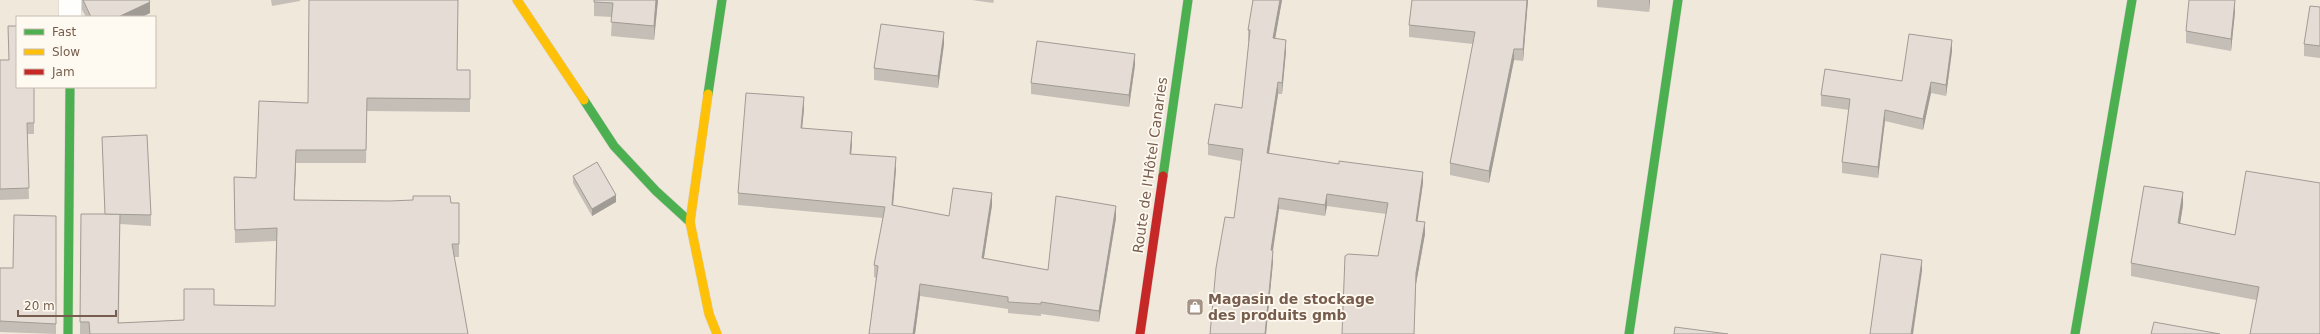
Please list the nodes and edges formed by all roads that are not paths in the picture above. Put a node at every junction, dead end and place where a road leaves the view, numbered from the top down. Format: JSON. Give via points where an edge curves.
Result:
{"nodes":[{"id":1,"x":70,"y":0,"type":"edge"},
{"id":2,"x":517,"y":0,"type":"edge"},
{"id":3,"x":722,"y":0,"type":"edge"},
{"id":4,"x":1188,"y":0,"type":"edge"},
{"id":5,"x":1678,"y":0,"type":"edge"},
{"id":6,"x":2132,"y":0,"type":"edge"},
{"id":7,"x":70,"y":16,"type":"edge"},
{"id":8,"x":70,"y":88,"type":"edge"},
{"id":9,"x":690,"y":222,"type":"junction"},
{"id":10,"x":68,"y":334,"type":"edge"},
{"id":11,"x":717,"y":334,"type":"edge"},
{"id":12,"x":1140,"y":334,"type":"edge"},
{"id":13,"x":1629,"y":334,"type":"edge"},
{"id":14,"x":2075,"y":334,"type":"edge"}],
"edges":[{"from":1,"to":7,"type":"street"},
{"from":2,"to":9,"type":"street","via":[[614,146],[656,191]]},
{"from":3,"to":9,"type":"street"},
{"from":4,"to":12,"type":"street","name":"Route de l'Hôtel Canaries"},
{"from":5,"to":13,"type":"street"},
{"from":6,"to":14,"type":"street"},
{"from":8,"to":10,"type":"street"},
{"from":9,"to":11,"type":"street","via":[[709,314]]}]}
